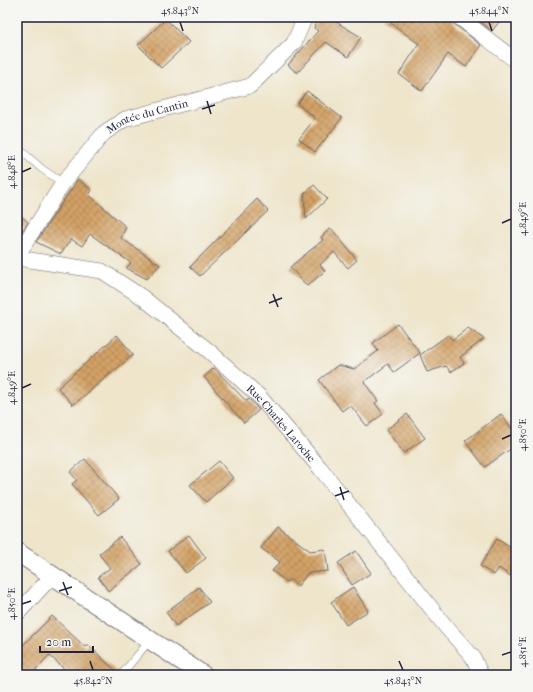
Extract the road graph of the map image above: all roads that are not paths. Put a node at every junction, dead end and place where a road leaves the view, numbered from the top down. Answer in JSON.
{"nodes":[{"id":1,"x":305,"y":17,"type":"edge"},
{"id":2,"x":459,"y":17,"type":"edge"},
{"id":3,"x":516,"y":62,"type":"edge"},
{"id":4,"x":17,"y":147,"type":"edge"},
{"id":5,"x":63,"y":183,"type":"junction"},
{"id":6,"x":17,"y":257,"type":"edge"},
{"id":7,"x":17,"y":552,"type":"edge"},
{"id":8,"x":53,"y":575,"type":"junction"},
{"id":9,"x":17,"y":614,"type":"edge"},
{"id":10,"x":150,"y":640,"type":"junction"},
{"id":11,"x":120,"y":675,"type":"edge"},
{"id":12,"x":203,"y":675,"type":"edge"},
{"id":13,"x":481,"y":675,"type":"edge"}],
"edges":[{"from":1,"to":5,"type":"street","name":"Montée du Cantin"},
{"from":2,"to":3,"type":"street"},
{"from":4,"to":5,"type":"lane"},
{"from":5,"to":6,"type":"street","name":"Montée du Cantin"},
{"from":6,"to":13,"type":"street","name":"Rue Charles Laroche"},
{"from":7,"to":8,"type":"street"},
{"from":8,"to":9,"type":"street"},
{"from":8,"to":10,"type":"street"},
{"from":10,"to":11,"type":"lane"},
{"from":10,"to":12,"type":"street"}]}
